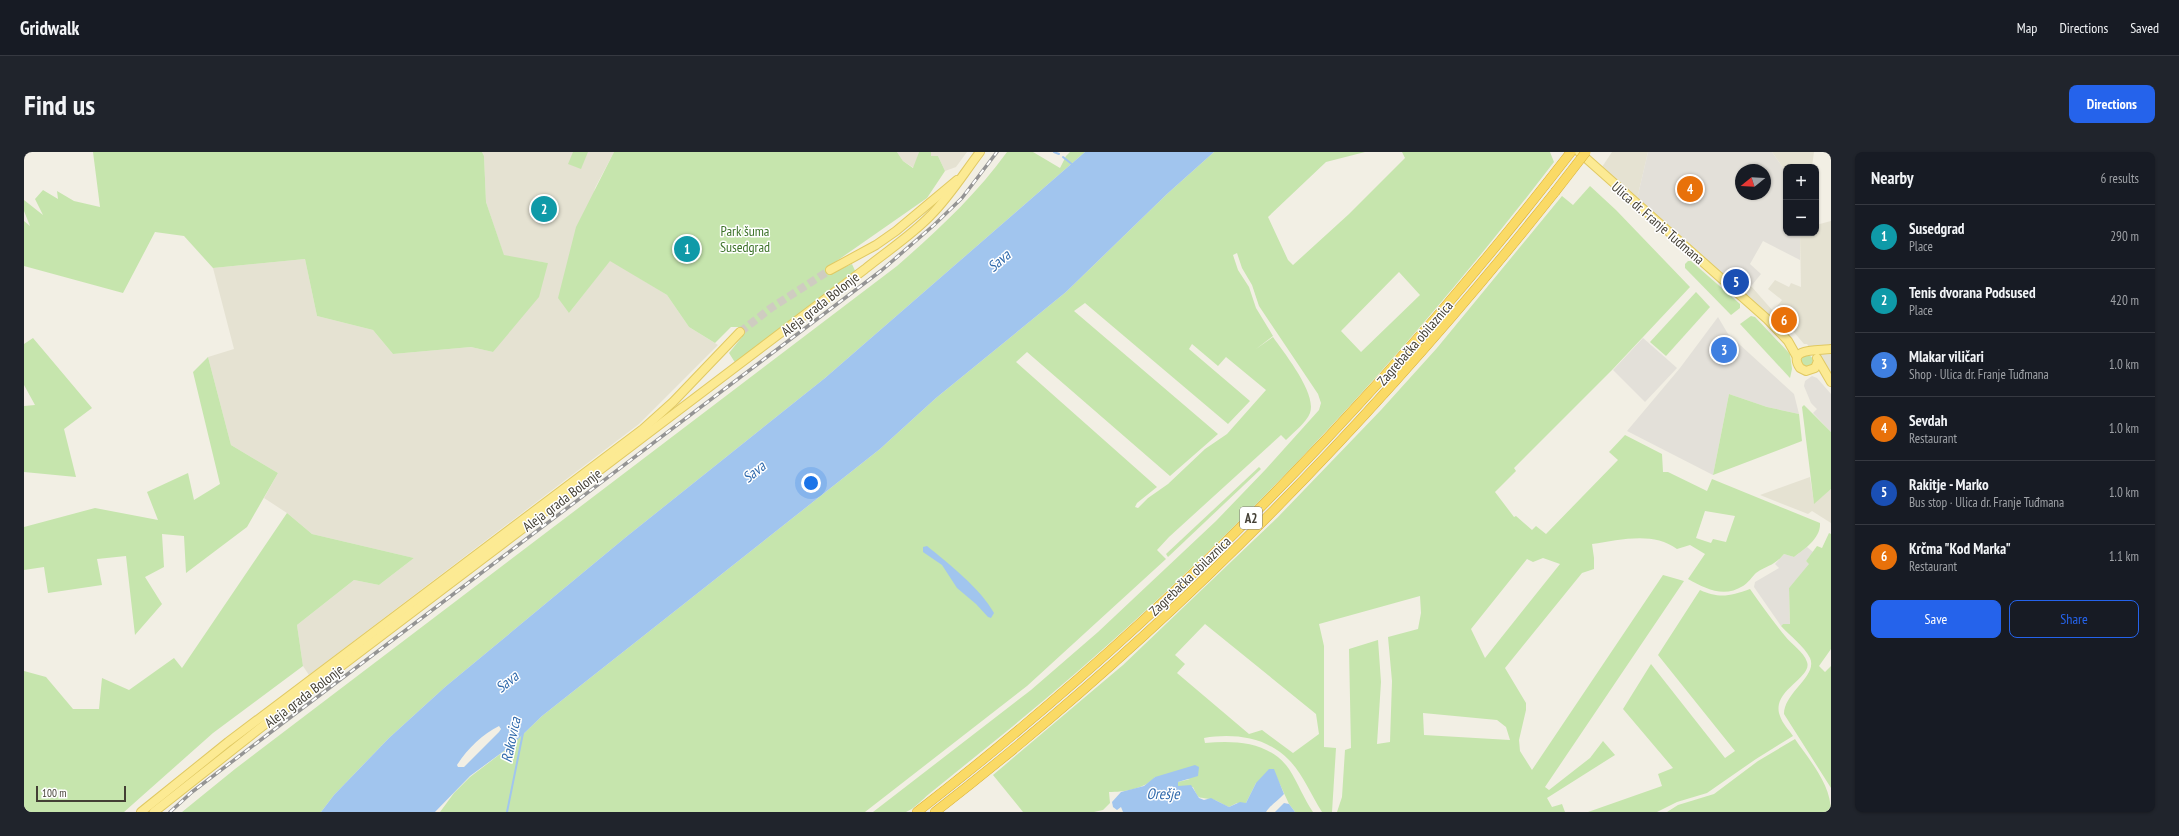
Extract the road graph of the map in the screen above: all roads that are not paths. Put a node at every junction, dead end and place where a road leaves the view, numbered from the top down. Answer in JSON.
{"nodes":[{"id":1,"x":980,"y":152,"type":"edge"},
{"id":2,"x":1571,"y":152,"type":"edge"},
{"id":3,"x":1579,"y":152,"type":"edge"},
{"id":4,"x":1586,"y":152,"type":"edge"},
{"id":5,"x":960,"y":178,"type":"junction"},
{"id":6,"x":830,"y":270,"type":"tunnel mouth"},
{"id":7,"x":740,"y":332,"type":"tunnel mouth"},
{"id":8,"x":1790,"y":344,"type":"junction"},
{"id":9,"x":1808,"y":351,"type":"junction"},
{"id":10,"x":1831,"y":351,"type":"edge"},
{"id":11,"x":1797,"y":357,"type":"junction"},
{"id":12,"x":1818,"y":361,"type":"junction"},
{"id":13,"x":1809,"y":371,"type":"junction"},
{"id":14,"x":1831,"y":383,"type":"edge"},
{"id":15,"x":140,"y":812,"type":"edge"},
{"id":16,"x":154,"y":812,"type":"edge"},
{"id":17,"x":917,"y":812,"type":"edge"},
{"id":18,"x":935,"y":812,"type":"edge"}],
"edges":[{"from":1,"to":5,"type":"main road","name":"Aleja grada Bolonje"},
{"from":2,"to":17,"type":"highway","name":"Zagrebačka obilaznica","number":"A2"},
{"from":3,"to":8,"type":"main road","name":"Ulica dr. Franje Tuđmana"},
{"from":4,"to":18,"type":"highway","name":"Zagrebačka obilaznica","number":"A2","bridge":true},
{"from":5,"to":6,"type":"main road","name":"Aleja grada Bolonje"},
{"from":5,"to":16,"type":"main road","name":"Aleja grada Bolonje"},
{"from":7,"to":15,"type":"main road","name":"Aleja grada Bolonje"},
{"from":8,"to":9,"type":"main road","name":"Ulica dr. Franje Tuđmana"},
{"from":8,"to":11,"type":"main road","name":"Ulica dr. Franje Tuđmana"},
{"from":9,"to":10,"type":"main road"},
{"from":9,"to":11,"type":"main road"},
{"from":9,"to":12,"type":"main road"},
{"from":10,"to":12,"type":"main road"},
{"from":11,"to":13,"type":"main road"},
{"from":12,"to":13,"type":"main road"},
{"from":12,"to":14,"type":"main road"},
{"from":13,"to":14,"type":"main road"}]}
